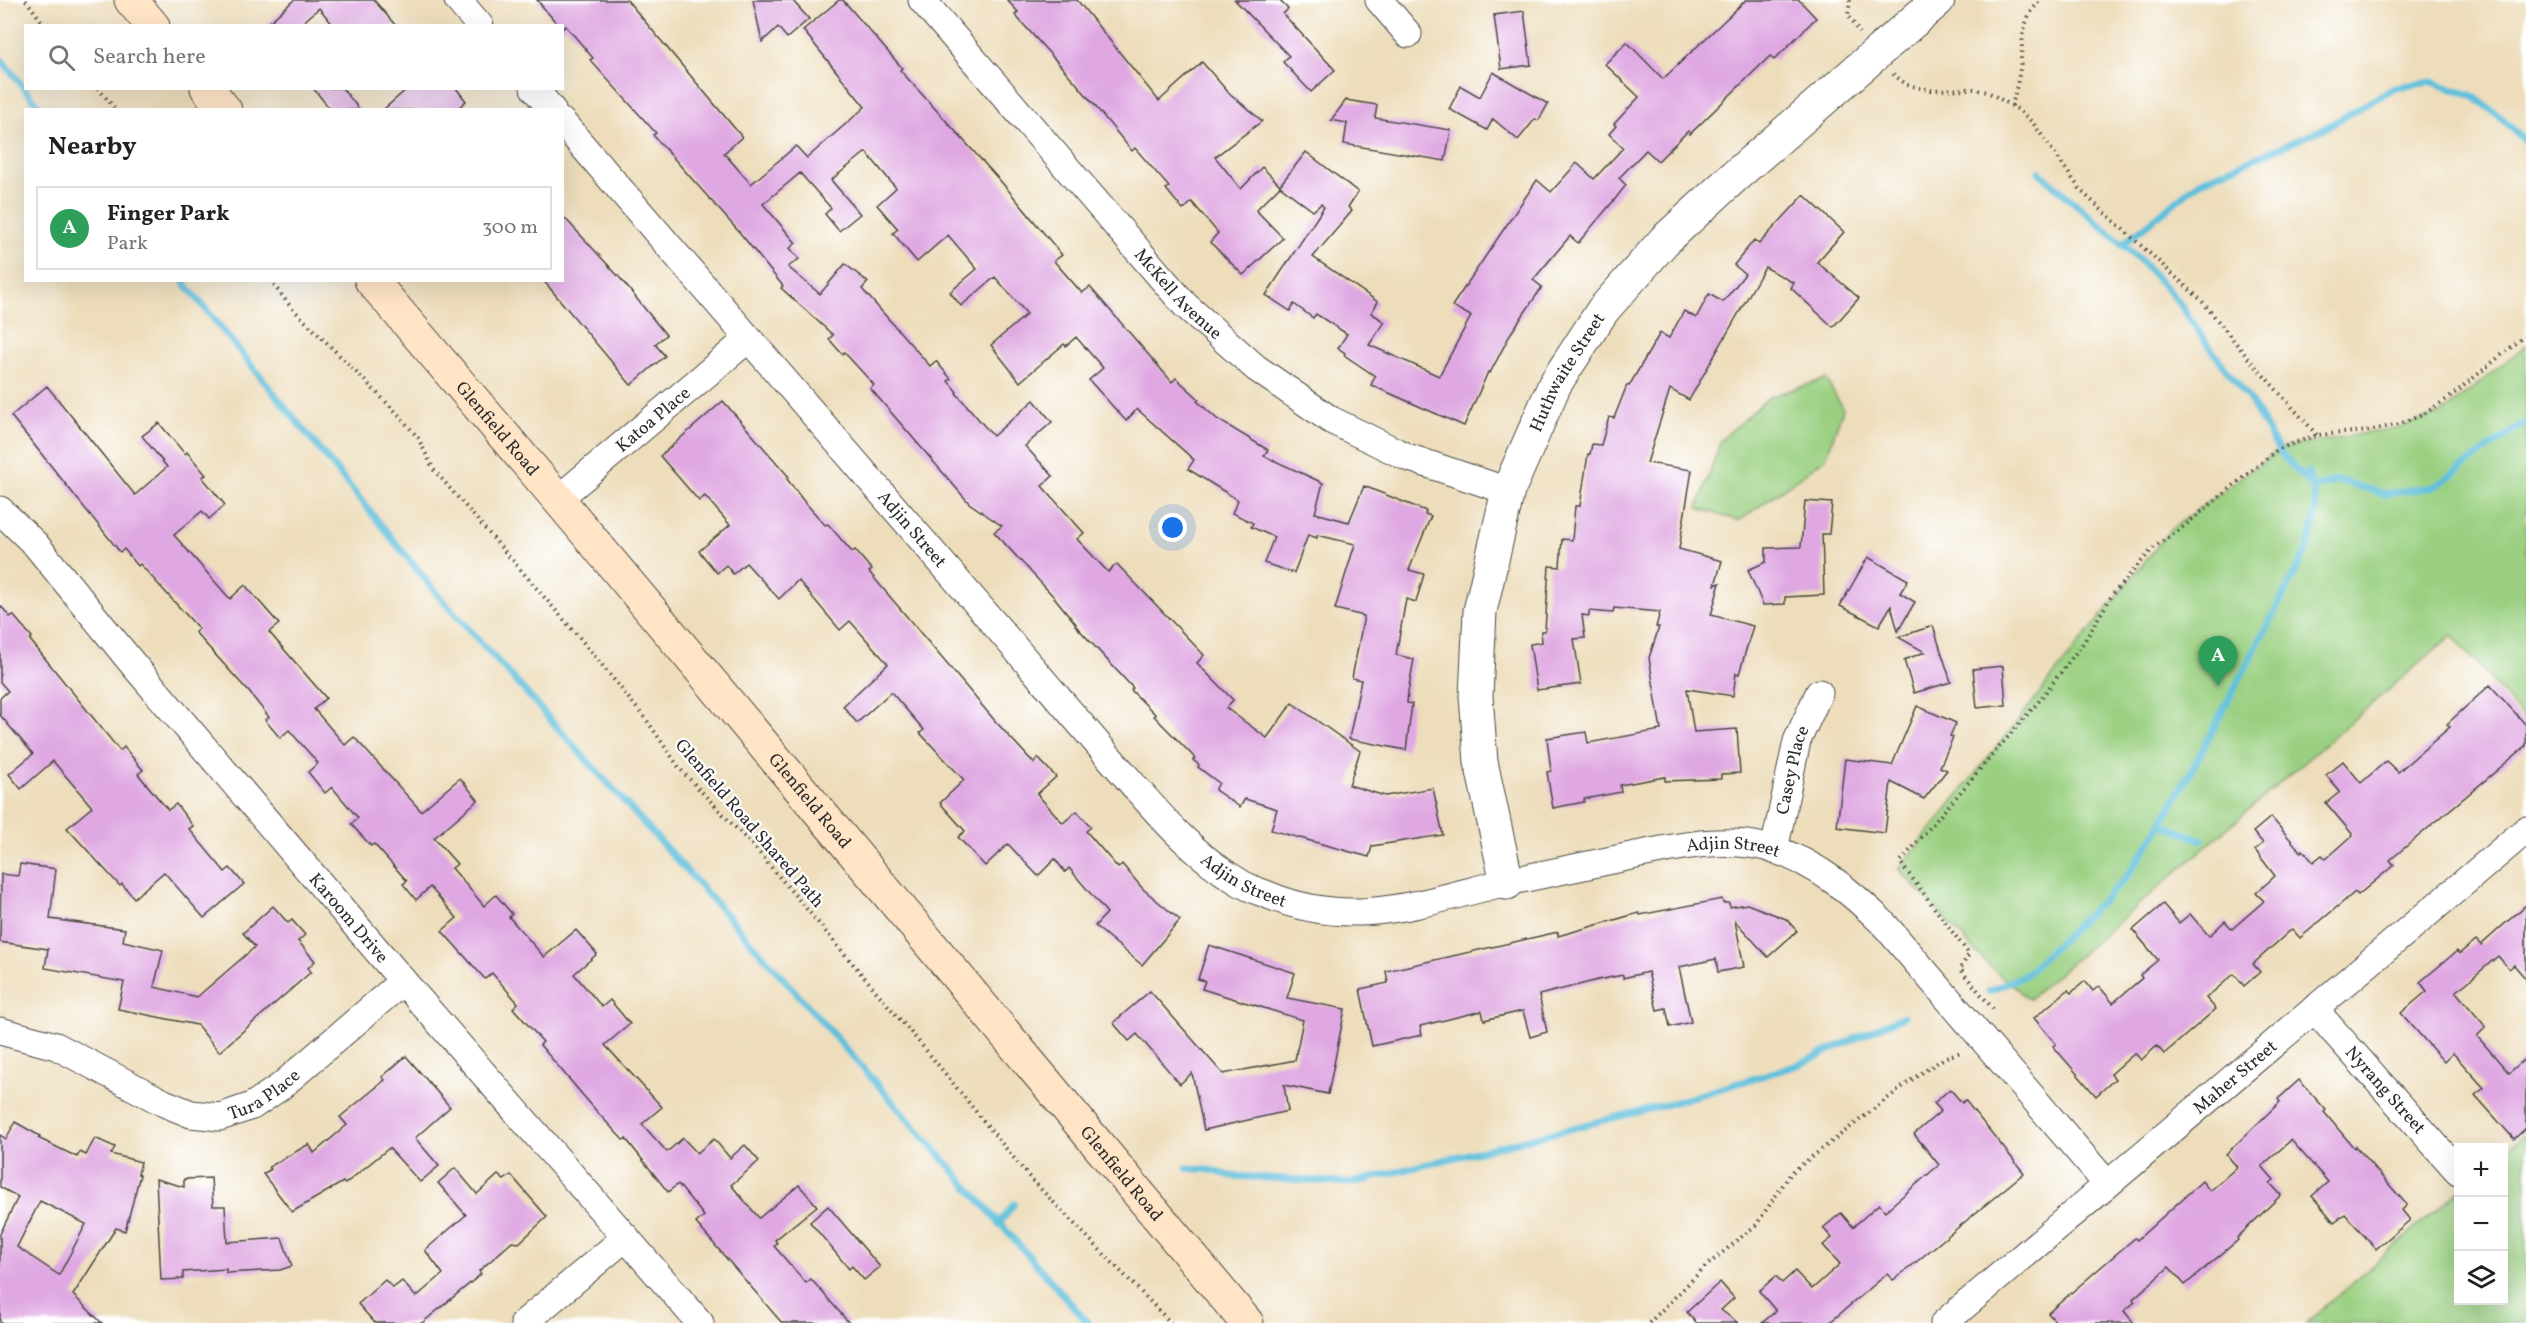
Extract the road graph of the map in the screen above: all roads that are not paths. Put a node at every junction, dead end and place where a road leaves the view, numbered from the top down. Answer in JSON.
{"nodes":[{"id":1,"x":131,"y":0,"type":"edge"},
{"id":2,"x":458,"y":0,"type":"edge"},
{"id":3,"x":922,"y":0,"type":"edge"},
{"id":4,"x":1379,"y":0,"type":"edge"},
{"id":5,"x":1938,"y":0,"type":"edge"},
{"id":6,"x":151,"y":24,"type":"edge"},
{"id":7,"x":478,"y":24,"type":"edge"},
{"id":8,"x":1408,"y":34,"type":"dead end"},
{"id":9,"x":209,"y":90,"type":"edge"},
{"id":10,"x":536,"y":90,"type":"edge"},
{"id":11,"x":223,"y":108,"type":"edge"},
{"id":12,"x":550,"y":108,"type":"edge"},
{"id":13,"x":564,"y":124,"type":"edge"},
{"id":14,"x":373,"y":282,"type":"edge"},
{"id":15,"x":748,"y":339,"type":"junction"},
{"id":16,"x":1508,"y":491,"type":"junction"},
{"id":17,"x":558,"y":499,"type":"junction"},
{"id":18,"x":0,"y":510,"type":"edge"},
{"id":19,"x":1819,"y":693,"type":"dead end"},
{"id":20,"x":2526,"y":830,"type":"edge"},
{"id":21,"x":1774,"y":850,"type":"junction"},
{"id":22,"x":1507,"y":883,"type":"junction"},
{"id":23,"x":403,"y":981,"type":"junction"},
{"id":24,"x":2314,"y":1009,"type":"junction"},
{"id":25,"x":0,"y":1031,"type":"edge"},
{"id":26,"x":2454,"y":1166,"type":"edge"},
{"id":27,"x":2108,"y":1184,"type":"junction"},
{"id":28,"x":626,"y":1237,"type":"junction"},
{"id":29,"x":524,"y":1323,"type":"edge"},
{"id":30,"x":700,"y":1323,"type":"edge"},
{"id":31,"x":1247,"y":1323,"type":"edge"},
{"id":32,"x":1944,"y":1323,"type":"edge"}],
"edges":[{"from":1,"to":6,"type":"main road"},
{"from":2,"to":7,"type":"street"},
{"from":3,"to":16,"type":"street","name":"McKell Avenue"},
{"from":4,"to":8,"type":"street"},
{"from":5,"to":16,"type":"street","name":"Huthwaite Street"},
{"from":9,"to":11,"type":"main road"},
{"from":10,"to":12,"type":"street"},
{"from":13,"to":15,"type":"street","name":"Adjin Street"},
{"from":14,"to":17,"type":"main road","name":"Glenfield Road"},
{"from":15,"to":17,"type":"street","name":"Katoa Place"},
{"from":15,"to":22,"type":"street","name":"Adjin Street"},
{"from":16,"to":22,"type":"street","name":"Huthwaite Street"},
{"from":17,"to":31,"type":"main road","name":"Glenfield Road"},
{"from":18,"to":23,"type":"street","name":"Karoom Drive"},
{"from":19,"to":21,"type":"street","name":"Casey Place"},
{"from":20,"to":24,"type":"street","name":"Maher Street"},
{"from":21,"to":22,"type":"street","name":"Adjin Street"},
{"from":21,"to":27,"type":"street","name":"Adjin Street"},
{"from":23,"to":25,"type":"street","name":"Tura Place"},
{"from":23,"to":28,"type":"street","name":"Karoom Drive"},
{"from":24,"to":26,"type":"street","name":"Nyrang Street"},
{"from":24,"to":27,"type":"street","name":"Maher Street"},
{"from":27,"to":32,"type":"street","name":"Maher Street"},
{"from":28,"to":29,"type":"street"},
{"from":28,"to":30,"type":"street","name":"Karoom Drive"}]}
